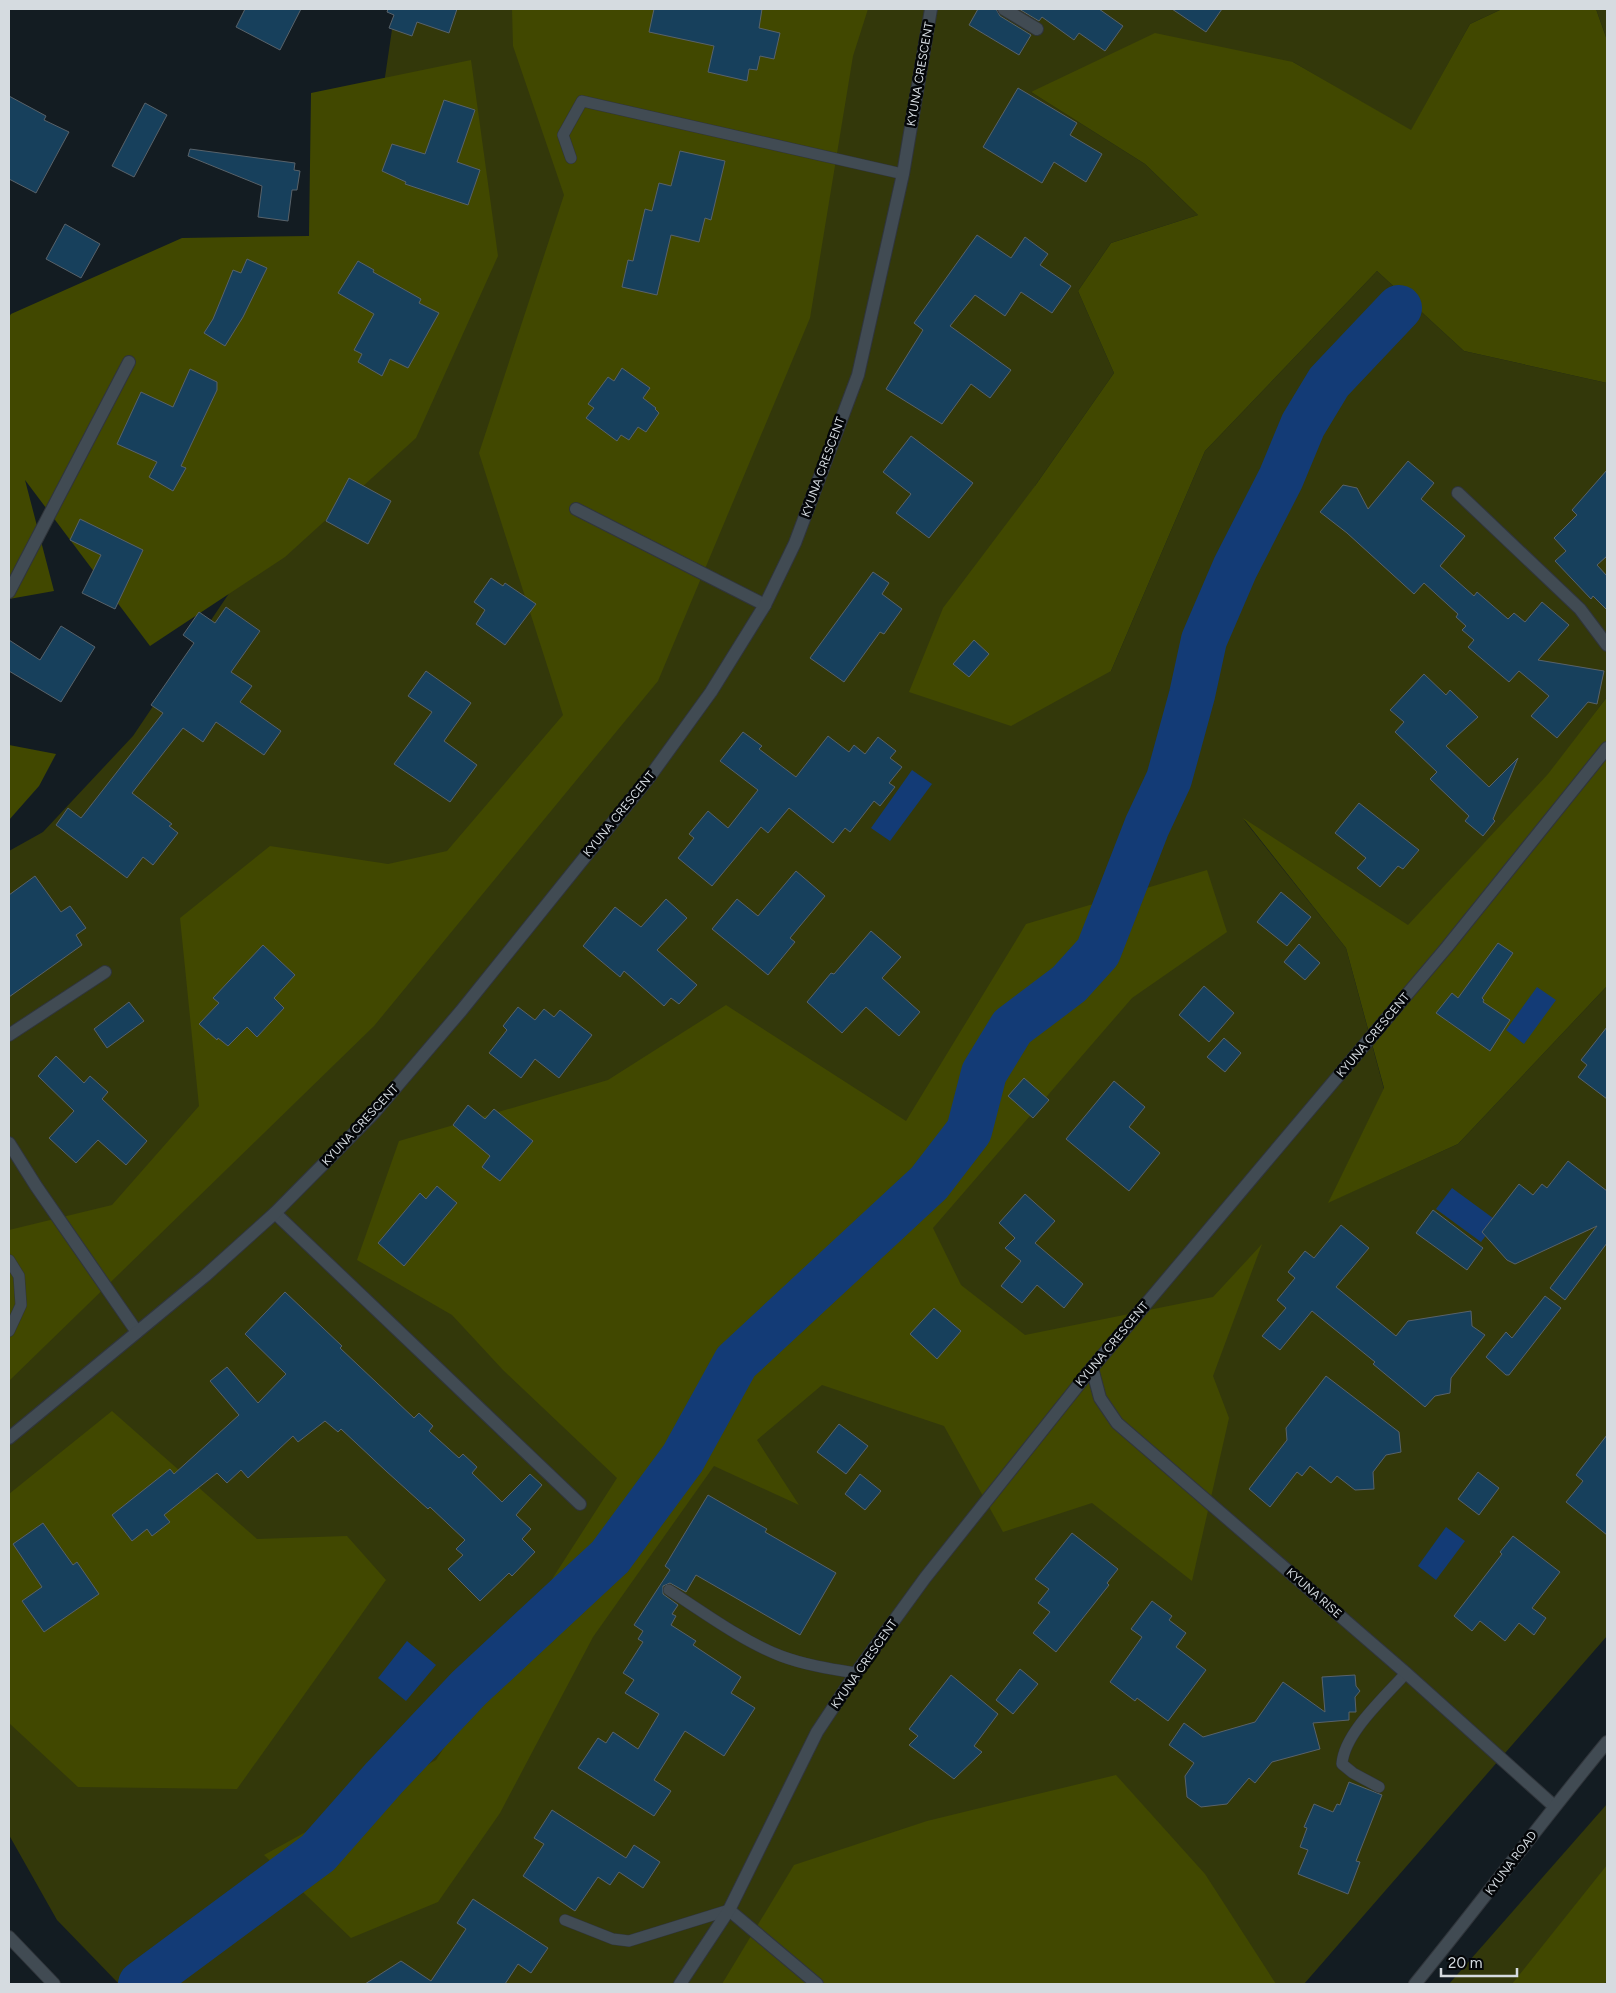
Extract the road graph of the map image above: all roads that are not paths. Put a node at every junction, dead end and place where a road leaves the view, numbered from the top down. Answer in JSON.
{"nodes":[{"id":1,"x":931,"y":9,"type":"edge"},
{"id":2,"x":1004,"y":9,"type":"edge"},
{"id":3,"x":1036,"y":29,"type":"dead end"},
{"id":4,"x":571,"y":158,"type":"dead end"},
{"id":5,"x":903,"y":174,"type":"junction"},
{"id":6,"x":129,"y":362,"type":"dead end"},
{"id":7,"x":1458,"y":493,"type":"dead end"},
{"id":8,"x":576,"y":509,"type":"dead end"},
{"id":9,"x":9,"y":592,"type":"edge"},
{"id":10,"x":765,"y":605,"type":"junction"},
{"id":11,"x":1607,"y":645,"type":"edge"},
{"id":12,"x":1607,"y":748,"type":"edge"},
{"id":13,"x":105,"y":972,"type":"dead end"},
{"id":14,"x":9,"y":1035,"type":"edge"},
{"id":15,"x":9,"y":1143,"type":"edge"},
{"id":16,"x":275,"y":1213,"type":"junction"},
{"id":17,"x":9,"y":1260,"type":"edge"},
{"id":18,"x":9,"y":1331,"type":"edge"},
{"id":19,"x":137,"y":1332,"type":"junction"},
{"id":20,"x":1092,"y":1368,"type":"junction"},
{"id":21,"x":9,"y":1438,"type":"edge"},
{"id":22,"x":580,"y":1504,"type":"dead end"},
{"id":23,"x":669,"y":1590,"type":"dead end"},
{"id":24,"x":856,"y":1673,"type":"junction"},
{"id":25,"x":1406,"y":1673,"type":"junction"},
{"id":26,"x":1607,"y":1742,"type":"edge"},
{"id":27,"x":1379,"y":1788,"type":"dead end"},
{"id":28,"x":1554,"y":1806,"type":"junction"},
{"id":29,"x":729,"y":1910,"type":"junction"},
{"id":30,"x":565,"y":1920,"type":"dead end"},
{"id":31,"x":9,"y":1937,"type":"edge"},
{"id":32,"x":54,"y":1984,"type":"edge"},
{"id":33,"x":680,"y":1984,"type":"edge"},
{"id":34,"x":817,"y":1984,"type":"edge"},
{"id":35,"x":1415,"y":1984,"type":"edge"}],
"edges":[{"from":1,"to":5,"type":"street","name":"KYUNA CRESCENT"},
{"from":2,"to":3,"type":"street"},
{"from":4,"to":5,"type":"lane"},
{"from":5,"to":10,"type":"street","name":"KYUNA CRESCENT"},
{"from":6,"to":9,"type":"street"},
{"from":7,"to":11,"type":"street"},
{"from":8,"to":10,"type":"street"},
{"from":10,"to":16,"type":"street","name":"KYUNA CRESCENT"},
{"from":12,"to":20,"type":"street","name":"KYUNA CRESCENT"},
{"from":13,"to":14,"type":"street"},
{"from":15,"to":19,"type":"street"},
{"from":16,"to":19,"type":"street","name":"KYUNA CRESCENT"},
{"from":16,"to":22,"type":"street"},
{"from":17,"to":18,"type":"lane"},
{"from":19,"to":21,"type":"street","name":"KYUNA CRESCENT"},
{"from":20,"to":24,"type":"street","name":"KYUNA CRESCENT"},
{"from":20,"to":25,"type":"street","name":"KYUNA RISE"},
{"from":23,"to":24,"type":"lane"},
{"from":24,"to":29,"type":"street","name":"KYUNA CRESCENT"},
{"from":25,"to":27,"type":"lane"},
{"from":25,"to":28,"type":"street","name":"KYUNA RISE"},
{"from":26,"to":28,"type":"street","name":"KYUNA ROAD"},
{"from":28,"to":35,"type":"street","name":"KYUNA ROAD"},
{"from":29,"to":30,"type":"lane"},
{"from":29,"to":33,"type":"street","name":"KYUNA CRESCENT"},
{"from":29,"to":34,"type":"street"},
{"from":31,"to":32,"type":"street"}]}
